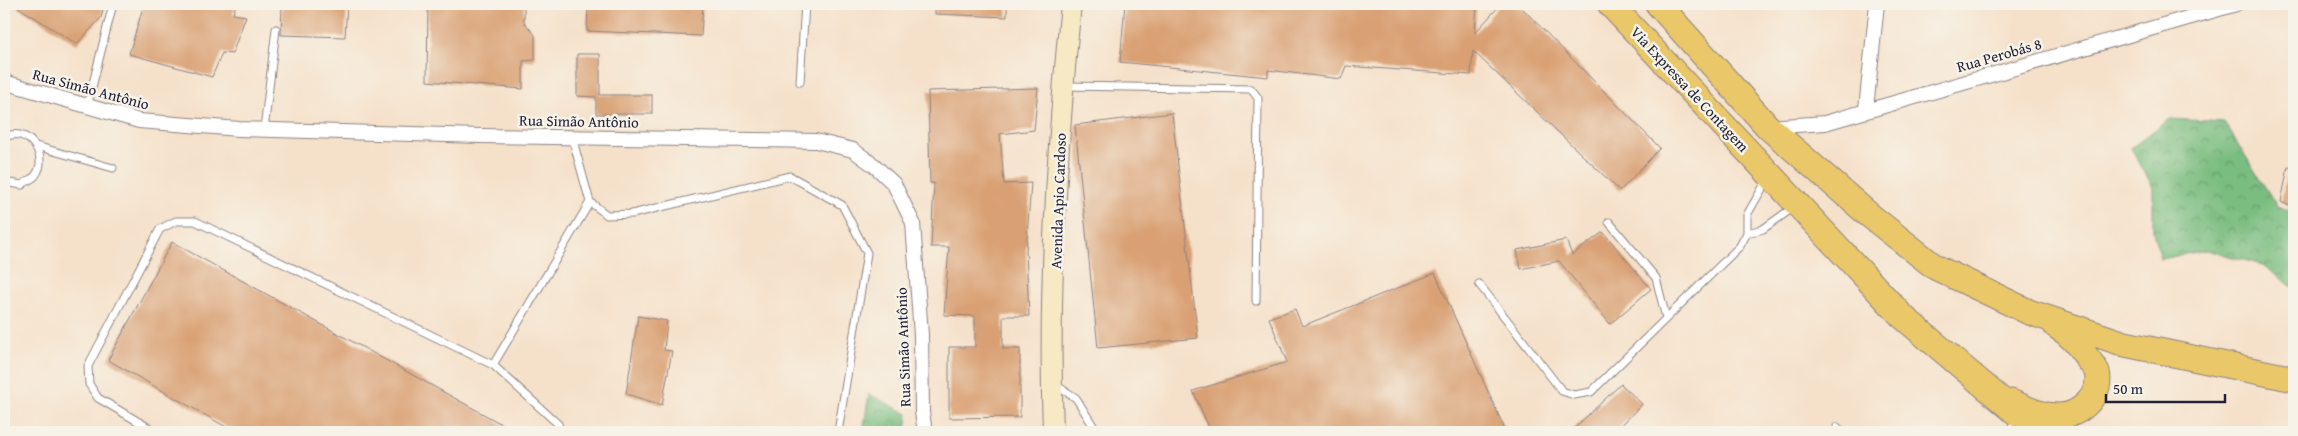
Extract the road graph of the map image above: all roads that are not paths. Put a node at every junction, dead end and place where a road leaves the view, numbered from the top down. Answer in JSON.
{"nodes":[{"id":1,"x":113,"y":4,"type":"edge"},
{"id":2,"x":805,"y":4,"type":"edge"},
{"id":3,"x":1071,"y":4,"type":"edge"},
{"id":4,"x":1610,"y":4,"type":"edge"},
{"id":5,"x":1871,"y":4,"type":"edge"},
{"id":6,"x":1877,"y":4,"type":"edge"},
{"id":7,"x":2236,"y":4,"type":"edge"},
{"id":8,"x":1662,"y":8,"type":"edge"},
{"id":9,"x":276,"y":29,"type":"dead end"},
{"id":10,"x":4,"y":82,"type":"edge"},
{"id":11,"x":800,"y":82,"type":"dead end"},
{"id":12,"x":1063,"y":86,"type":"junction"},
{"id":13,"x":87,"y":106,"type":"junction"},
{"id":14,"x":1866,"y":109,"type":"junction"},
{"id":15,"x":1768,"y":127,"type":"junction"},
{"id":16,"x":264,"y":130,"type":"junction"},
{"id":17,"x":572,"y":137,"type":"junction"},
{"id":18,"x":4,"y":138,"type":"edge"},
{"id":19,"x":36,"y":146,"type":"junction"},
{"id":20,"x":113,"y":168,"type":"dead end"},
{"id":21,"x":1770,"y":175,"type":"junction"},
{"id":22,"x":4,"y":182,"type":"edge"},
{"id":23,"x":590,"y":202,"type":"junction"},
{"id":24,"x":1796,"y":205,"type":"junction"},
{"id":25,"x":1609,"y":222,"type":"dead end"},
{"id":26,"x":1747,"y":233,"type":"junction"},
{"id":27,"x":1479,"y":284,"type":"dead end"},
{"id":28,"x":1256,"y":301,"type":"dead end"},
{"id":29,"x":2029,"y":312,"type":"junction"},
{"id":30,"x":1666,"y":318,"type":"junction"},
{"id":31,"x":493,"y":365,"type":"junction"},
{"id":32,"x":2294,"y":379,"type":"edge"},
{"id":33,"x":1052,"y":390,"type":"junction"},
{"id":34,"x":1991,"y":392,"type":"junction"},
{"id":35,"x":2014,"y":424,"type":"edge"},
{"id":36,"x":156,"y":432,"type":"edge"},
{"id":37,"x":560,"y":432,"type":"edge"},
{"id":38,"x":838,"y":432,"type":"edge"},
{"id":39,"x":924,"y":432,"type":"edge"},
{"id":40,"x":1039,"y":432,"type":"edge"},
{"id":41,"x":1053,"y":432,"type":"edge"},
{"id":42,"x":1097,"y":432,"type":"edge"},
{"id":43,"x":2039,"y":432,"type":"edge"}],
"edges":[{"from":1,"to":13,"type":"lane"},
{"from":2,"to":11,"type":"lane"},
{"from":3,"to":12,"type":"street","name":"Avenida Apio Cardoso"},
{"from":4,"to":21,"type":"highway","name":"Via Expressa de Contagem"},
{"from":5,"to":6,"type":"lane"},
{"from":6,"to":14,"type":"street"},
{"from":7,"to":14,"type":"street","name":"Rua Perobás 8"},
{"from":8,"to":15,"type":"highway"},
{"from":9,"to":16,"type":"lane"},
{"from":10,"to":13,"type":"street","name":"Rua Simão Antônio"},
{"from":12,"to":28,"type":"lane"},
{"from":12,"to":33,"type":"street","name":"Avenida Apio Cardoso"},
{"from":13,"to":16,"type":"street","name":"Rua Simão Antônio"},
{"from":14,"to":15,"type":"street","name":"Rua Perobás 8"},
{"from":15,"to":29,"type":"highway"},
{"from":16,"to":17,"type":"street","name":"Rua Simão Antônio"},
{"from":17,"to":23,"type":"lane"},
{"from":17,"to":39,"type":"street","name":"Rua Simão Antônio"},
{"from":18,"to":19,"type":"lane"},
{"from":19,"to":20,"type":"lane"},
{"from":19,"to":22,"type":"lane"},
{"from":21,"to":24,"type":"highway","name":"Via Expressa de Contagem"},
{"from":21,"to":26,"type":"lane"},
{"from":23,"to":31,"type":"lane"},
{"from":23,"to":38,"type":"lane"},
{"from":24,"to":26,"type":"lane"},
{"from":24,"to":34,"type":"highway","name":"Via Expressa de Contagem"},
{"from":25,"to":30,"type":"lane"},
{"from":26,"to":30,"type":"lane"},
{"from":27,"to":30,"type":"lane"},
{"from":29,"to":32,"type":"highway"},
{"from":29,"to":34,"type":"highway"},
{"from":31,"to":36,"type":"lane"},
{"from":31,"to":37,"type":"lane"},
{"from":33,"to":40,"type":"street","name":"Avenida Apio Cardoso"},
{"from":33,"to":41,"type":"street","name":"Avenida Apio Cardoso"},
{"from":33,"to":42,"type":"lane"},
{"from":34,"to":35,"type":"highway"},
{"from":35,"to":43,"type":"highway"}]}
